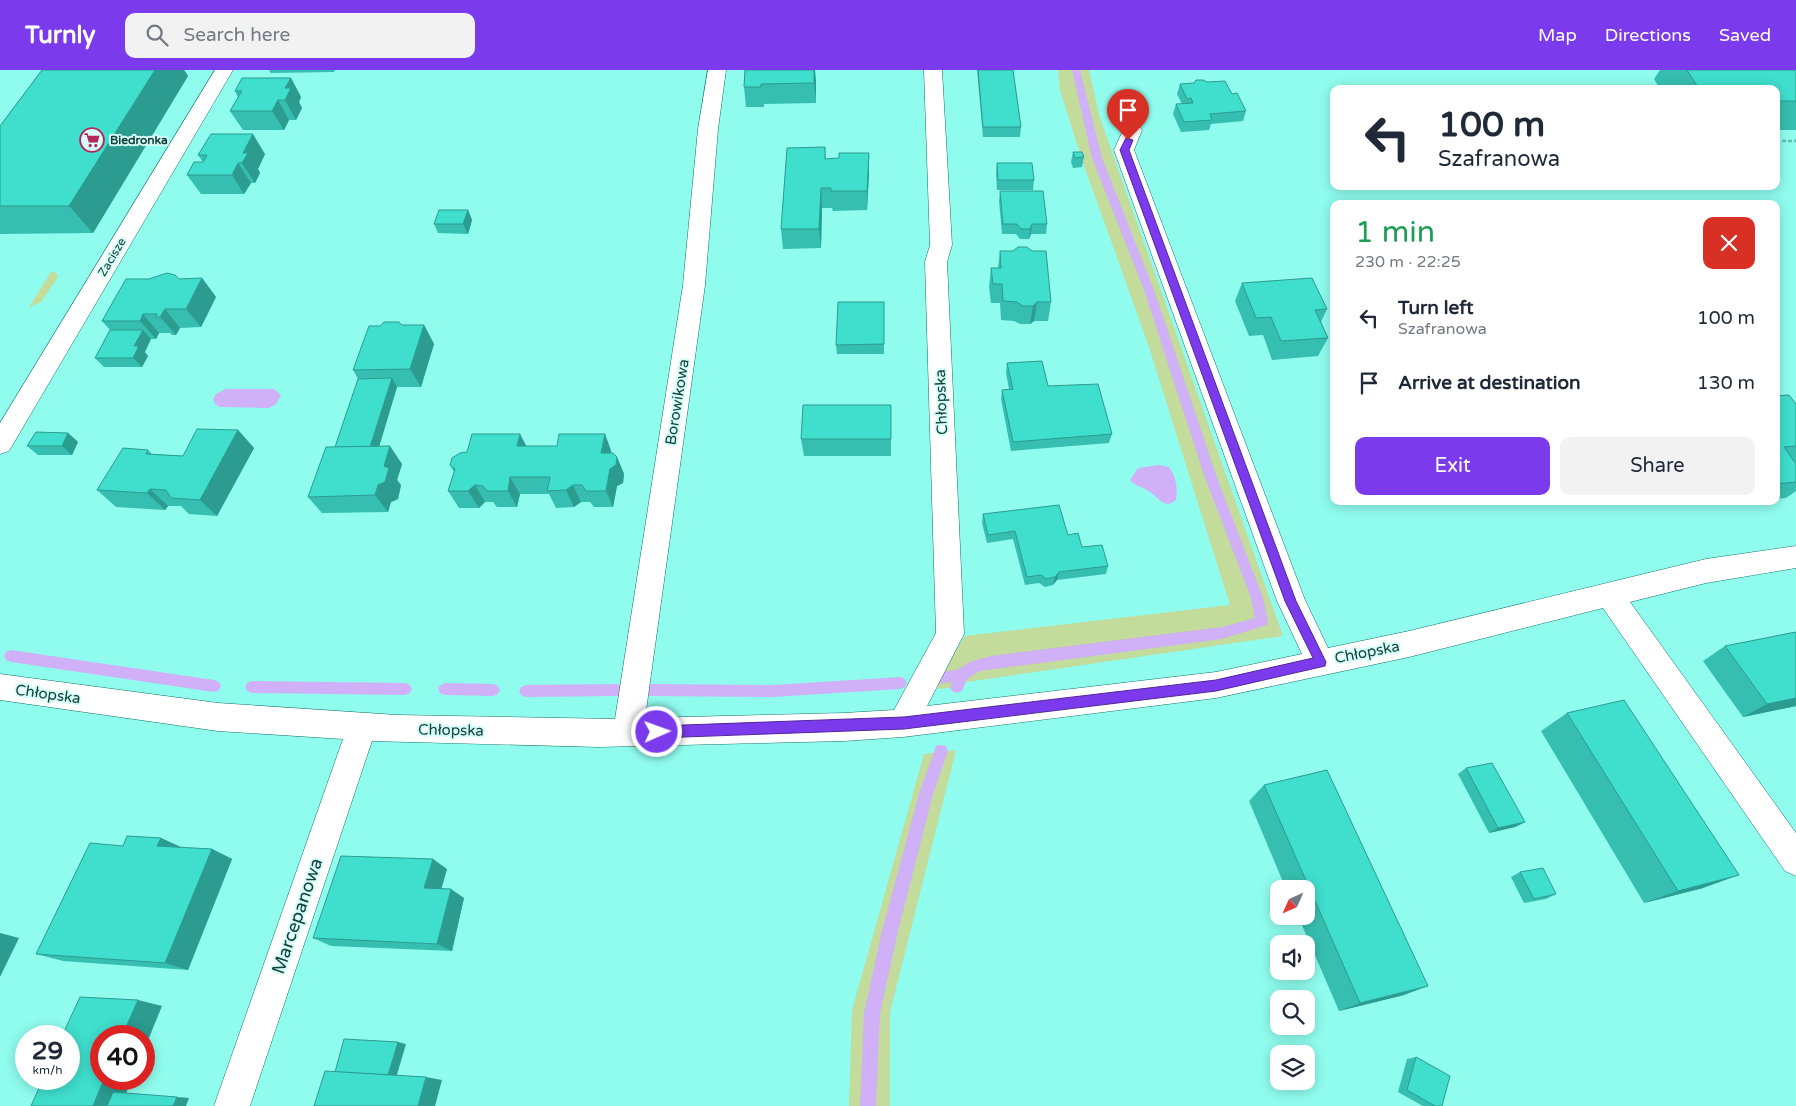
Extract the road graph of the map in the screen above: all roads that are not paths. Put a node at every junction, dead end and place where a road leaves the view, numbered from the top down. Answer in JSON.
{"nodes":[{"id":1,"x":224,"y":70,"type":"edge"},
{"id":2,"x":717,"y":70,"type":"edge"},
{"id":3,"x":932,"y":70,"type":"edge"},
{"id":4,"x":1132,"y":130,"type":"dead end"},
{"id":5,"x":0,"y":444,"type":"edge"},
{"id":6,"x":1796,"y":557,"type":"edge"},
{"id":7,"x":1609,"y":595,"type":"junction"},
{"id":8,"x":1320,"y":662,"type":"junction"},
{"id":9,"x":0,"y":687,"type":"edge"},
{"id":10,"x":904,"y":723,"type":"junction"},
{"id":11,"x":362,"y":727,"type":"junction"},
{"id":12,"x":628,"y":732,"type":"junction"},
{"id":13,"x":1796,"y":860,"type":"edge"},
{"id":14,"x":232,"y":1106,"type":"edge"}],
"edges":[{"from":1,"to":5,"type":"street","name":"Zacisze"},
{"from":2,"to":12,"type":"street","name":"Borowikowa"},
{"from":3,"to":10,"type":"street","name":"Chłopska"},
{"from":4,"to":8,"type":"street"},
{"from":6,"to":7,"type":"street","name":"Chłopska"},
{"from":7,"to":8,"type":"street","name":"Chłopska"},
{"from":7,"to":13,"type":"street"},
{"from":8,"to":10,"type":"street","name":"Chłopska"},
{"from":9,"to":11,"type":"street","name":"Chłopska"},
{"from":10,"to":12,"type":"street","name":"Chłopska"},
{"from":11,"to":12,"type":"street","name":"Chłopska"},
{"from":11,"to":14,"type":"street","name":"Marcepanowa"}]}
